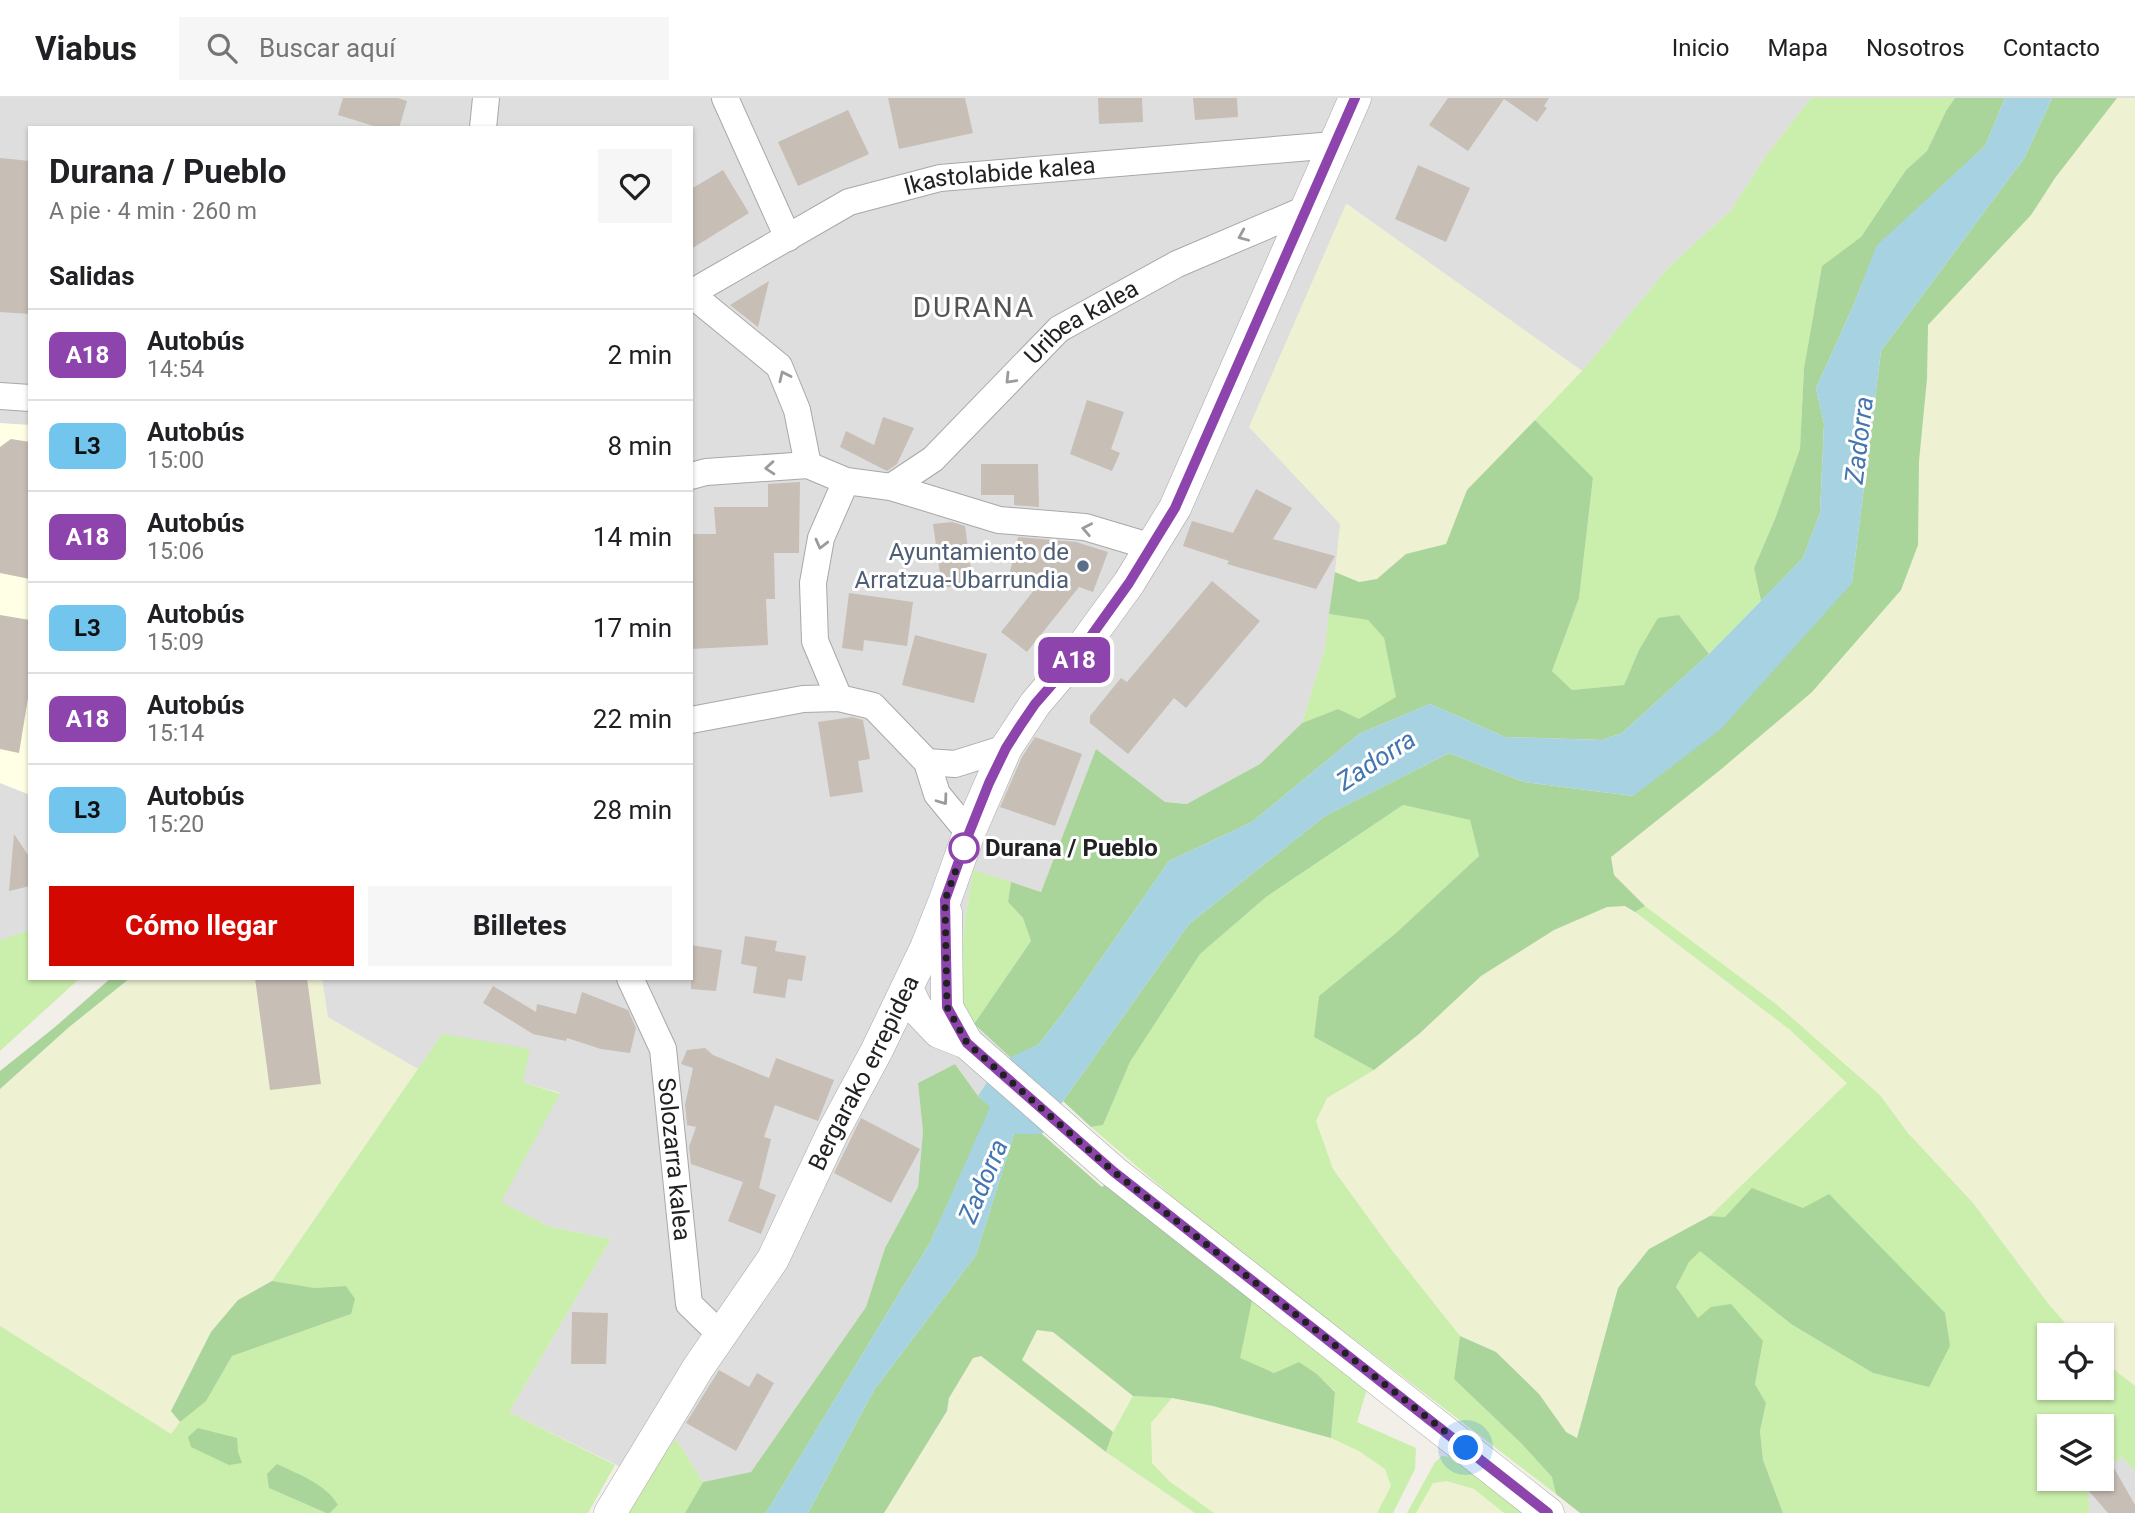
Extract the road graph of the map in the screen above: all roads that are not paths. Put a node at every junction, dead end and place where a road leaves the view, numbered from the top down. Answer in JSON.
{"nodes":[{"id":1,"x":486,"y":98,"type":"edge"},
{"id":2,"x":725,"y":98,"type":"edge"},
{"id":3,"x":1355,"y":98,"type":"edge"},
{"id":4,"x":483,"y":126,"type":"edge"},
{"id":5,"x":1334,"y":145,"type":"junction"},
{"id":6,"x":1306,"y":209,"type":"junction"},
{"id":7,"x":788,"y":238,"type":"junction"},
{"id":8,"x":693,"y":293,"type":"edge"},
{"id":9,"x":693,"y":296,"type":"edge"},
{"id":10,"x":0,"y":396,"type":"edge"},
{"id":11,"x":28,"y":398,"type":"edge"},
{"id":12,"x":808,"y":465,"type":"junction"},
{"id":13,"x":693,"y":475,"type":"edge"},
{"id":14,"x":846,"y":481,"type":"junction"},
{"id":15,"x":891,"y":487,"type":"junction"},
{"id":16,"x":1152,"y":547,"type":"junction"},
{"id":17,"x":839,"y":698,"type":"junction"},
{"id":18,"x":693,"y":720,"type":"edge"},
{"id":19,"x":1006,"y":748,"type":"junction"},
{"id":20,"x":927,"y":762,"type":"junction"},
{"id":21,"x":969,"y":833,"type":"junction"},
{"id":22,"x":945,"y":900,"type":"junction"},
{"id":23,"x":631,"y":980,"type":"edge"},
{"id":24,"x":906,"y":989,"type":"junction"},
{"id":25,"x":939,"y":1015,"type":"junction"},
{"id":26,"x":877,"y":1049,"type":"junction"},
{"id":27,"x":721,"y":1335,"type":"junction"},
{"id":28,"x":610,"y":1513,"type":"edge"},
{"id":29,"x":1548,"y":1513,"type":"edge"}],
"edges":[{"from":1,"to":4,"type":"street"},
{"from":2,"to":7,"type":"street"},
{"from":3,"to":5,"type":"street","name":"Bergarako errepidea"},
{"from":5,"to":6,"type":"street","name":"Bergarako errepidea"},
{"from":5,"to":7,"type":"street","name":"Ikastolabide kalea"},
{"from":6,"to":15,"type":"street","name":"Uribea kalea","one_way":true},
{"from":6,"to":16,"type":"street","name":"Bergarako errepidea"},
{"from":7,"to":8,"type":"street","name":"Ikastolabide kalea"},
{"from":12,"to":9,"type":"street","name":"Ikastolabide kalea","one_way":true},
{"from":10,"to":11,"type":"street"},
{"from":12,"to":13,"type":"street","one_way":true},
{"from":12,"to":14,"type":"street"},
{"from":14,"to":15,"type":"street"},
{"from":14,"to":17,"type":"street","one_way":true},
{"from":16,"to":15,"type":"street","one_way":true},
{"from":16,"to":19,"type":"street","name":"Bergarako errepidea"},
{"from":17,"to":18,"type":"street"},
{"from":17,"to":20,"type":"street"},
{"from":19,"to":20,"type":"street"},
{"from":19,"to":21,"type":"street","name":"Bergarako errepidea"},
{"from":20,"to":21,"type":"street","one_way":true},
{"from":21,"to":22,"type":"street","name":"Bergarako errepidea"},
{"from":22,"to":24,"type":"street","name":"Bergarako errepidea"},
{"from":22,"to":25,"type":"street"},
{"from":23,"to":27,"type":"street","name":"Solozarra kalea"},
{"from":24,"to":25,"type":"street"},
{"from":24,"to":26,"type":"street","name":"Bergarako errepidea"},
{"from":25,"to":26,"type":"street"},
{"from":25,"to":29,"type":"street"},
{"from":26,"to":27,"type":"street","name":"Bergarako errepidea"},
{"from":27,"to":28,"type":"street","name":"Bergarako errepidea"}]}
